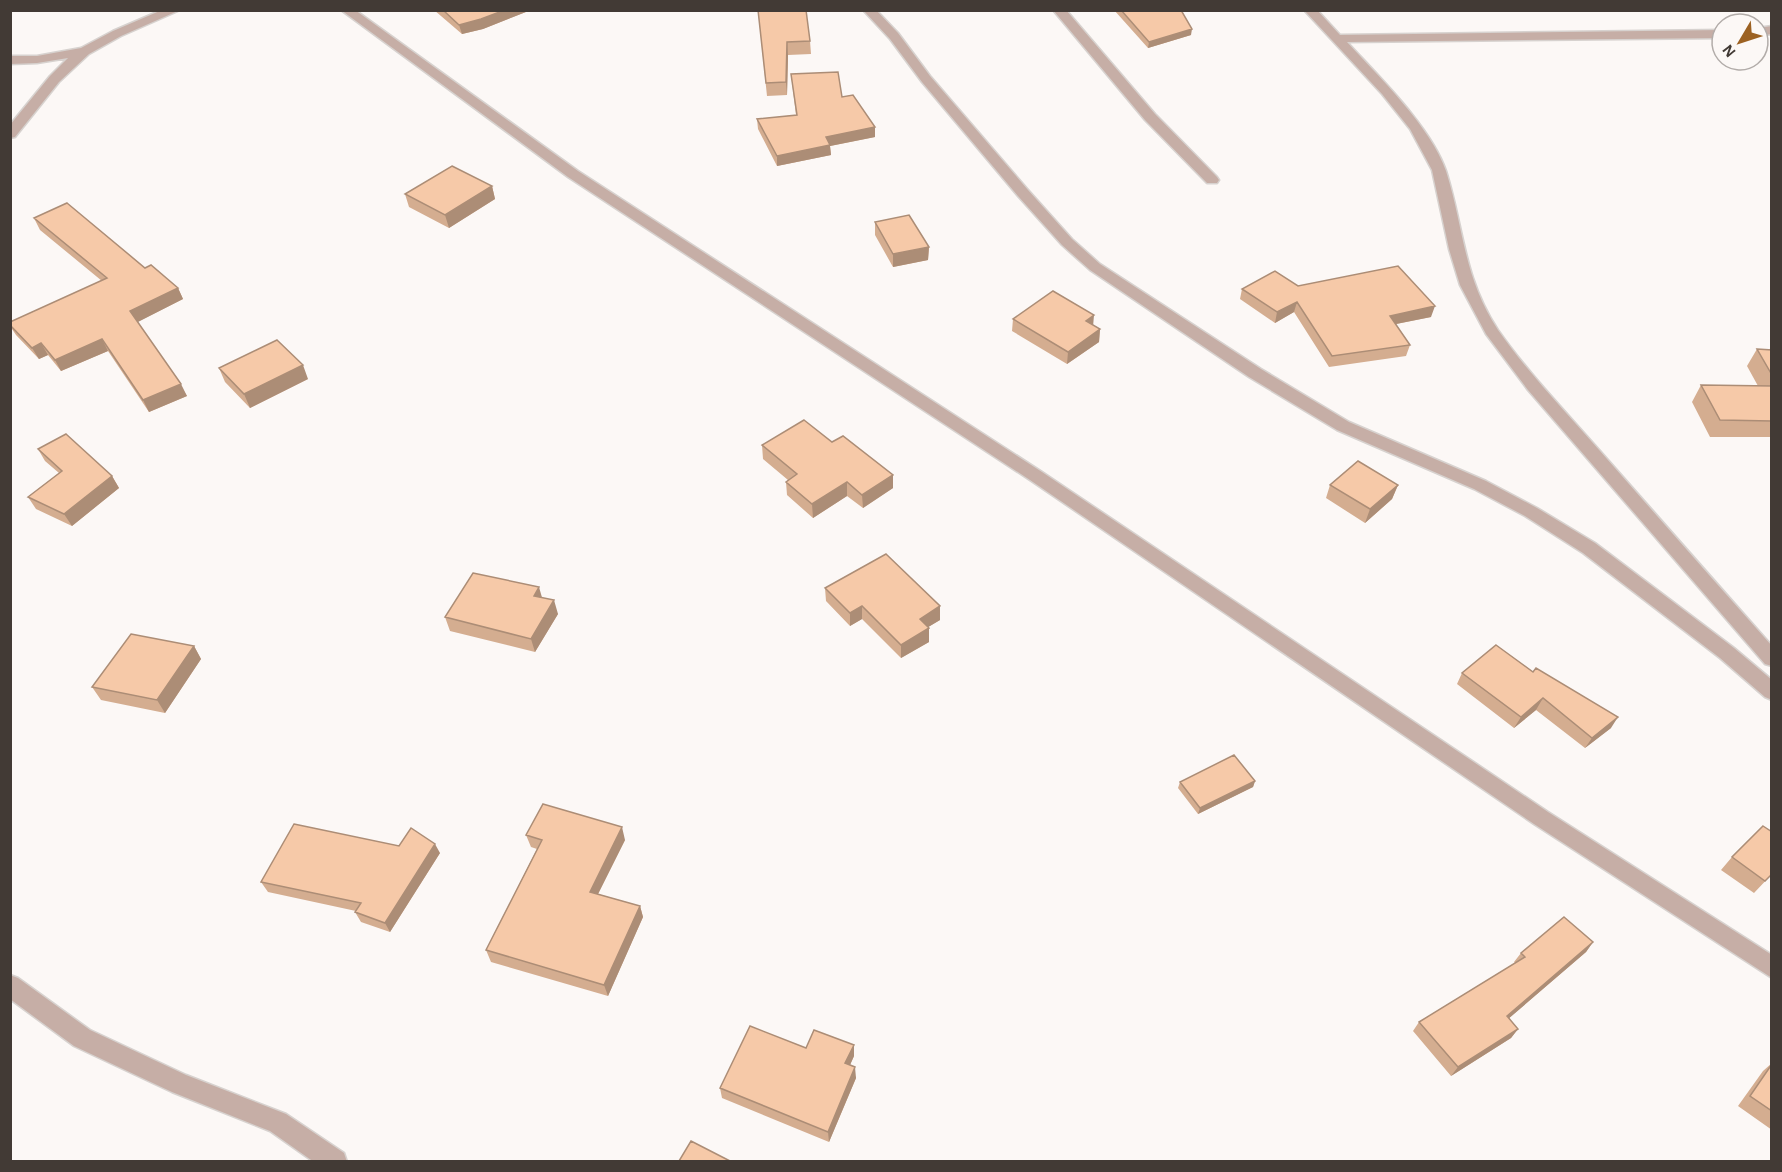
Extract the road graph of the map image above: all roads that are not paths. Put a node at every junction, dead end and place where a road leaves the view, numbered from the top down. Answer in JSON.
{"nodes":[{"id":1,"x":174,"y":10,"type":"edge"},
{"id":2,"x":347,"y":10,"type":"edge"},
{"id":3,"x":869,"y":10,"type":"edge"},
{"id":4,"x":1059,"y":10,"type":"edge"},
{"id":5,"x":1310,"y":10,"type":"edge"},
{"id":6,"x":1710,"y":34,"type":"edge"},
{"id":7,"x":1337,"y":39,"type":"junction"},
{"id":8,"x":86,"y":50,"type":"junction"},
{"id":9,"x":10,"y":60,"type":"edge"},
{"id":10,"x":10,"y":134,"type":"edge"},
{"id":11,"x":1212,"y":180,"type":"dead end"},
{"id":12,"x":1772,"y":659,"type":"edge"},
{"id":13,"x":1772,"y":692,"type":"edge"},
{"id":14,"x":1772,"y":968,"type":"edge"},
{"id":15,"x":10,"y":985,"type":"edge"},
{"id":16,"x":335,"y":1161,"type":"edge"}],
"edges":[{"from":1,"to":8,"type":"street"},
{"from":2,"to":14,"type":"street"},
{"from":3,"to":13,"type":"street"},
{"from":4,"to":11,"type":"street"},
{"from":5,"to":7,"type":"street"},
{"from":6,"to":7,"type":"street"},
{"from":7,"to":12,"type":"street"},
{"from":8,"to":9,"type":"street"},
{"from":8,"to":10,"type":"street"},
{"from":15,"to":16,"type":"street"}]}
